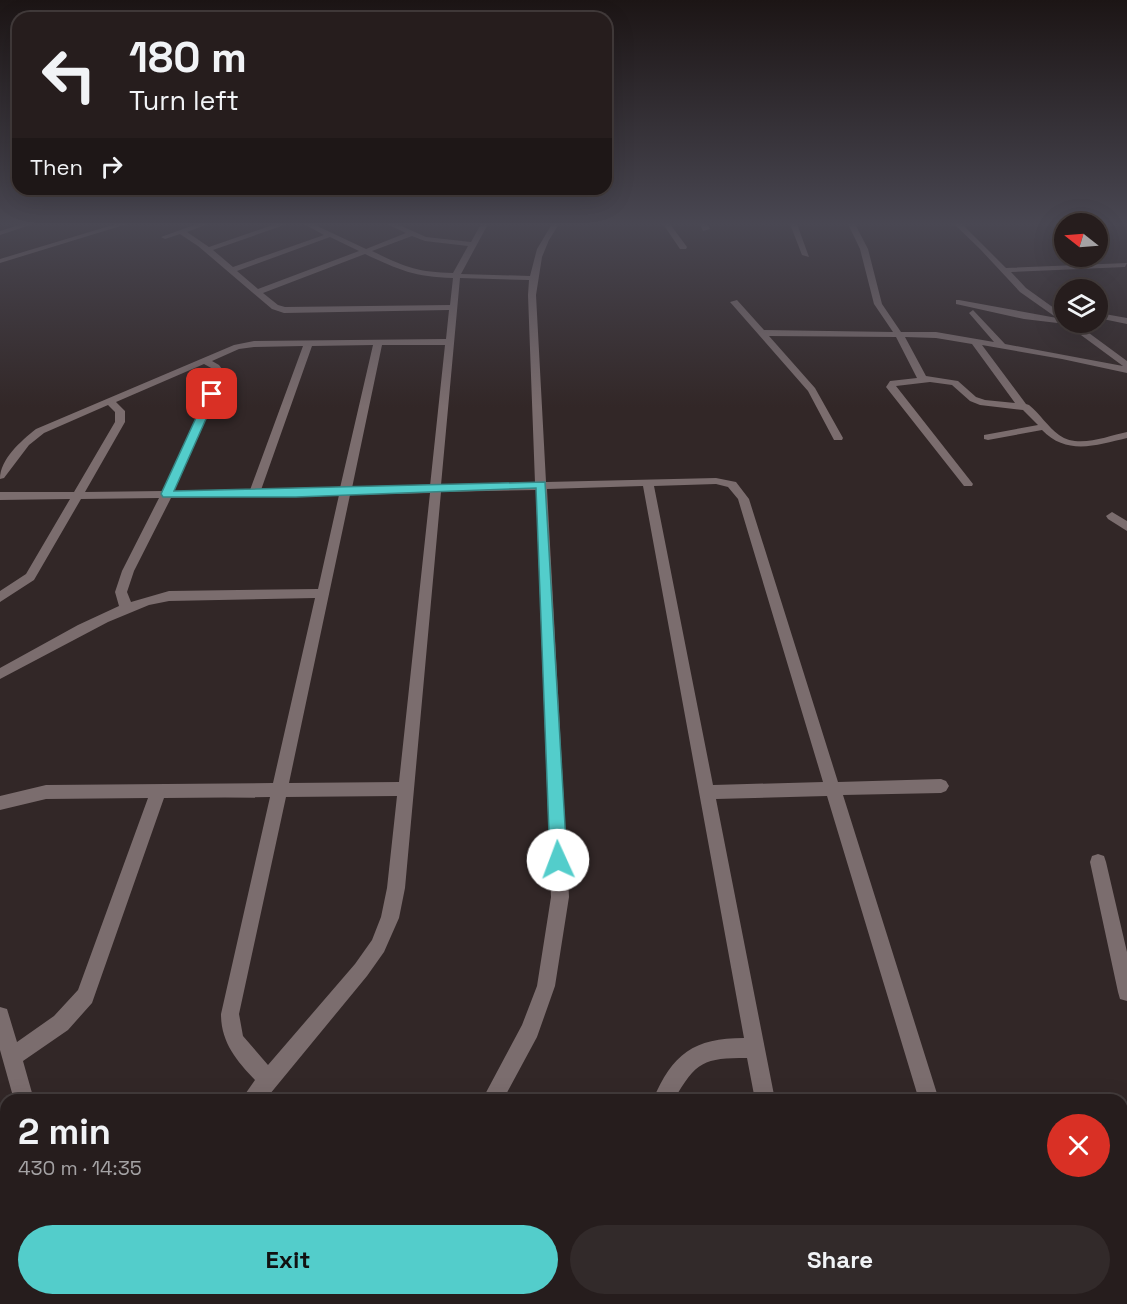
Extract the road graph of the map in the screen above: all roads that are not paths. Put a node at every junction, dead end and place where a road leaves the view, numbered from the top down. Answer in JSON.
{"nodes":[{"id":1,"x":249,"y":285,"type":"edge"},
{"id":2,"x":276,"y":285,"type":"edge"},
{"id":3,"x":455,"y":285,"type":"edge"},
{"id":4,"x":533,"y":285,"type":"edge"},
{"id":5,"x":873,"y":285,"type":"edge"},
{"id":6,"x":1019,"y":285,"type":"edge"},
{"id":7,"x":257,"y":292,"type":"junction"},
{"id":8,"x":959,"y":302,"type":"dead end"},
{"id":9,"x":734,"y":303,"type":"dead end"},
{"id":10,"x":453,"y":307,"type":"junction"},
{"id":11,"x":974,"y":313,"type":"dead end"},
{"id":12,"x":1054,"y":313,"type":"edge"},
{"id":13,"x":1108,"y":318,"type":"edge"},
{"id":14,"x":1054,"y":320,"type":"edge"},
{"id":15,"x":1127,"y":321,"type":"edge"},
{"id":16,"x":762,"y":333,"type":"junction"},
{"id":17,"x":1082,"y":333,"type":"edge"},
{"id":18,"x":899,"y":334,"type":"junction"},
{"id":19,"x":974,"y":340,"type":"junction"},
{"id":20,"x":449,"y":342,"type":"junction"},
{"id":21,"x":378,"y":343,"type":"junction"},
{"id":22,"x":308,"y":344,"type":"junction"},
{"id":23,"x":1002,"y":346,"type":"junction"},
{"id":24,"x":205,"y":361,"type":"junction"},
{"id":25,"x":1127,"y":365,"type":"edge"},
{"id":26,"x":1127,"y":370,"type":"edge"},
{"id":27,"x":927,"y":380,"type":"junction"},
{"id":28,"x":108,"y":402,"type":"junction"},
{"id":29,"x":1022,"y":406,"type":"junction"},
{"id":30,"x":1045,"y":428,"type":"junction"},
{"id":31,"x":1127,"y":435,"type":"edge"},
{"id":32,"x":988,"y":437,"type":"dead end"},
{"id":33,"x":838,"y":438,"type":"dead end"},
{"id":34,"x":0,"y":476,"type":"edge"},
{"id":35,"x":648,"y":482,"type":"junction"},
{"id":36,"x":968,"y":484,"type":"dead end"},
{"id":37,"x":541,"y":485,"type":"junction"},
{"id":38,"x":433,"y":488,"type":"junction"},
{"id":39,"x":345,"y":491,"type":"junction"},
{"id":40,"x":167,"y":494,"type":"junction"},
{"id":41,"x":254,"y":494,"type":"junction"},
{"id":42,"x":78,"y":495,"type":"junction"},
{"id":43,"x":0,"y":496,"type":"edge"},
{"id":44,"x":1112,"y":516,"type":"dead end"},
{"id":45,"x":1127,"y":527,"type":"edge"},
{"id":46,"x":323,"y":594,"type":"junction"},
{"id":47,"x":0,"y":597,"type":"edge"},
{"id":48,"x":126,"y":608,"type":"junction"},
{"id":49,"x":0,"y":674,"type":"edge"},
{"id":50,"x":941,"y":786,"type":"dead end"},
{"id":51,"x":405,"y":789,"type":"junction"},
{"id":52,"x":833,"y":789,"type":"junction"},
{"id":53,"x":279,"y":791,"type":"junction"},
{"id":54,"x":158,"y":792,"type":"junction"},
{"id":55,"x":707,"y":792,"type":"junction"},
{"id":56,"x":0,"y":803,"type":"edge"},
{"id":57,"x":1098,"y":862,"type":"dead end"},
{"id":58,"x":1127,"y":992,"type":"edge"},
{"id":59,"x":0,"y":1016,"type":"edge"},
{"id":60,"x":756,"y":1048,"type":"junction"},
{"id":61,"x":12,"y":1057,"type":"junction"},
{"id":62,"x":268,"y":1078,"type":"junction"},
{"id":63,"x":22,"y":1094,"type":"edge"},
{"id":64,"x":256,"y":1094,"type":"edge"},
{"id":65,"x":495,"y":1094,"type":"edge"},
{"id":66,"x":666,"y":1094,"type":"edge"},
{"id":67,"x":764,"y":1094,"type":"edge"},
{"id":68,"x":927,"y":1094,"type":"edge"}],
"edges":[{"from":1,"to":7,"type":"street"},
{"from":2,"to":7,"type":"street"},
{"from":3,"to":10,"type":"street"},
{"from":4,"to":37,"type":"street"},
{"from":5,"to":18,"type":"street"},
{"from":6,"to":12,"type":"street"},
{"from":7,"to":10,"type":"street"},
{"from":8,"to":14,"type":"street"},
{"from":9,"to":16,"type":"street"},
{"from":10,"to":20,"type":"street"},
{"from":11,"to":23,"type":"street"},
{"from":13,"to":15,"type":"street"},
{"from":16,"to":18,"type":"street"},
{"from":16,"to":33,"type":"street"},
{"from":17,"to":25,"type":"street"},
{"from":18,"to":19,"type":"street"},
{"from":18,"to":27,"type":"street"},
{"from":19,"to":23,"type":"street"},
{"from":19,"to":29,"type":"street"},
{"from":20,"to":21,"type":"street"},
{"from":20,"to":38,"type":"street"},
{"from":21,"to":22,"type":"street"},
{"from":21,"to":39,"type":"street"},
{"from":22,"to":24,"type":"street"},
{"from":22,"to":41,"type":"street"},
{"from":23,"to":26,"type":"street"},
{"from":24,"to":28,"type":"street"},
{"from":24,"to":40,"type":"street"},
{"from":27,"to":29,"type":"street"},
{"from":27,"to":36,"type":"street"},
{"from":28,"to":34,"type":"street"},
{"from":28,"to":42,"type":"street"},
{"from":29,"to":30,"type":"street"},
{"from":30,"to":31,"type":"street"},
{"from":30,"to":32,"type":"street"},
{"from":35,"to":37,"type":"street"},
{"from":35,"to":52,"type":"street"},
{"from":35,"to":55,"type":"street"},
{"from":37,"to":38,"type":"street"},
{"from":37,"to":65,"type":"street"},
{"from":38,"to":39,"type":"street"},
{"from":38,"to":51,"type":"street"},
{"from":39,"to":41,"type":"street"},
{"from":39,"to":46,"type":"street"},
{"from":40,"to":41,"type":"street"},
{"from":40,"to":42,"type":"street"},
{"from":40,"to":48,"type":"street"},
{"from":42,"to":43,"type":"street"},
{"from":42,"to":47,"type":"street"},
{"from":44,"to":45,"type":"street"},
{"from":46,"to":48,"type":"street"},
{"from":46,"to":53,"type":"street"},
{"from":48,"to":49,"type":"street"},
{"from":50,"to":52,"type":"street"},
{"from":51,"to":53,"type":"street"},
{"from":51,"to":62,"type":"street"},
{"from":52,"to":55,"type":"street"},
{"from":52,"to":68,"type":"street"},
{"from":53,"to":54,"type":"street"},
{"from":53,"to":62,"type":"street"},
{"from":54,"to":56,"type":"street"},
{"from":54,"to":61,"type":"street"},
{"from":55,"to":60,"type":"street"},
{"from":57,"to":58,"type":"street"},
{"from":59,"to":61,"type":"street"},
{"from":60,"to":66,"type":"street"},
{"from":60,"to":67,"type":"street"},
{"from":61,"to":63,"type":"street"},
{"from":62,"to":64,"type":"street"}]}
